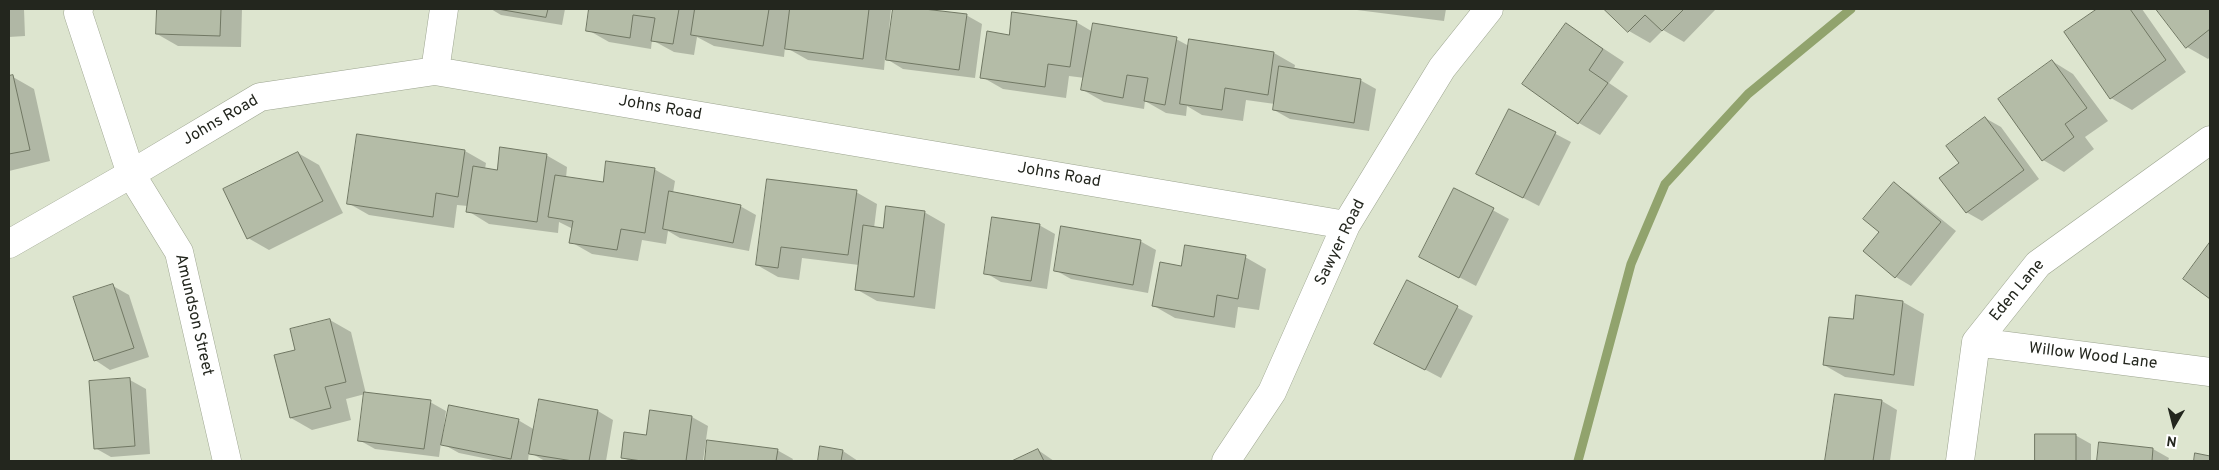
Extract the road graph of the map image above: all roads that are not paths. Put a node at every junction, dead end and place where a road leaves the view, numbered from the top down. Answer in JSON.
{"nodes":[{"id":1,"x":79,"y":9,"type":"edge"},
{"id":2,"x":444,"y":9,"type":"edge"},
{"id":3,"x":1489,"y":9,"type":"edge"},
{"id":4,"x":435,"y":71,"type":"junction"},
{"id":5,"x":2210,"y":140,"type":"edge"},
{"id":6,"x":131,"y":174,"type":"junction"},
{"id":7,"x":1346,"y":225,"type":"junction"},
{"id":8,"x":9,"y":244,"type":"edge"},
{"id":9,"x":1976,"y":342,"type":"junction"},
{"id":10,"x":2210,"y":372,"type":"edge"},
{"id":11,"x":227,"y":461,"type":"edge"},
{"id":12,"x":1226,"y":461,"type":"edge"},
{"id":13,"x":1960,"y":461,"type":"edge"}],
"edges":[{"from":1,"to":6,"type":"street","name":"Amundson Street"},
{"from":2,"to":4,"type":"street"},
{"from":3,"to":7,"type":"street","name":"Sawyer Road"},
{"from":4,"to":6,"type":"street","name":"Johns Road"},
{"from":4,"to":7,"type":"street","name":"Johns Road"},
{"from":5,"to":9,"type":"street","name":"Eden Lane"},
{"from":6,"to":8,"type":"street","name":"Johns Road"},
{"from":6,"to":11,"type":"street","name":"Amundson Street"},
{"from":7,"to":12,"type":"street","name":"Sawyer Road"},
{"from":9,"to":10,"type":"street","name":"Willow Wood Lane"},
{"from":9,"to":13,"type":"street"}]}
